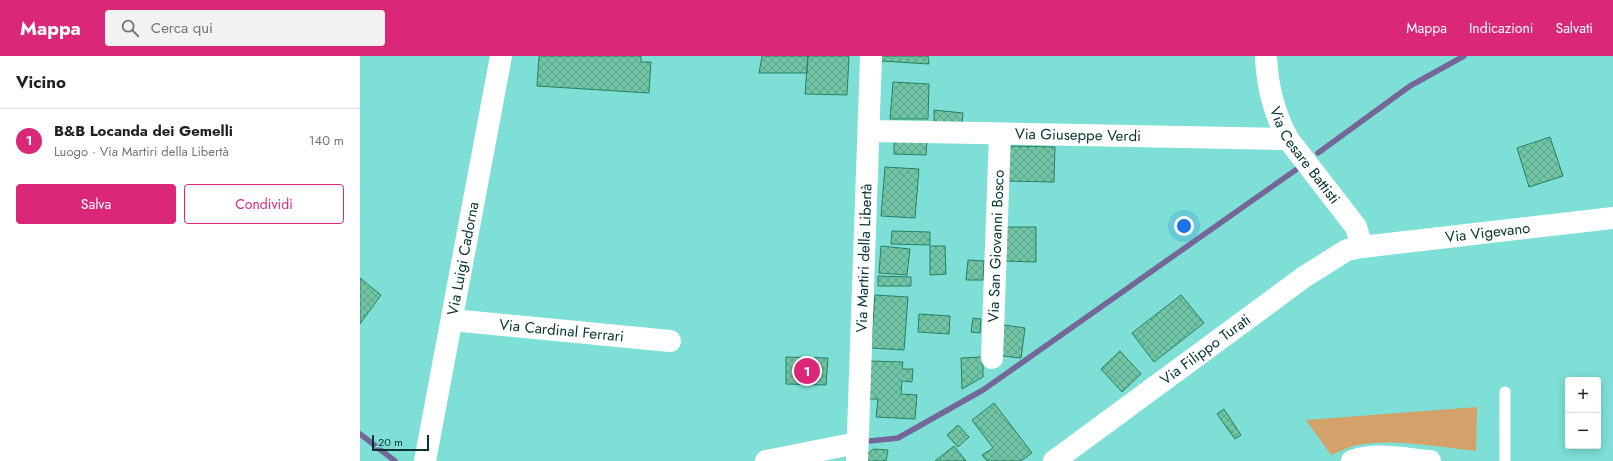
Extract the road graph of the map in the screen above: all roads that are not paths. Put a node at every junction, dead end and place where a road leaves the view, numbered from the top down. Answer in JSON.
{"nodes":[{"id":1,"x":501,"y":56,"type":"edge"},
{"id":2,"x":871,"y":56,"type":"edge"},
{"id":3,"x":1266,"y":56,"type":"edge"},
{"id":4,"x":869,"y":131,"type":"junction"},
{"id":5,"x":1000,"y":134,"type":"junction"},
{"id":6,"x":1288,"y":140,"type":"junction"},
{"id":7,"x":1613,"y":218,"type":"edge"},
{"id":8,"x":1362,"y":247,"type":"junction"},
{"id":9,"x":452,"y":320,"type":"junction"},
{"id":10,"x":670,"y":341,"type":"dead end"},
{"id":11,"x":992,"y":358,"type":"dead end"},
{"id":12,"x":1505,"y":392,"type":"dead end"},
{"id":13,"x":857,"y":452,"type":"edge"},
{"id":14,"x":769,"y":460,"type":"edge"},
{"id":15,"x":425,"y":461,"type":"edge"},
{"id":16,"x":1054,"y":461,"type":"edge"},
{"id":17,"x":1352,"y":461,"type":"edge"},
{"id":18,"x":1430,"y":461,"type":"edge"},
{"id":19,"x":1505,"y":461,"type":"edge"}],
"edges":[{"from":1,"to":9,"type":"street","name":"Via Luigi Cadorna"},
{"from":2,"to":4,"type":"street","name":"Via Martiri della Libertà"},
{"from":3,"to":6,"type":"street","name":"Via Cesare Battisti"},
{"from":4,"to":5,"type":"street","name":"Via Giuseppe Verdi"},
{"from":4,"to":13,"type":"street","name":"Via Martiri della Libertà"},
{"from":5,"to":6,"type":"street","name":"Via Giuseppe Verdi"},
{"from":5,"to":11,"type":"street","name":"Via San Giovanni Bosco"},
{"from":6,"to":8,"type":"street","name":"Via Cesare Battisti"},
{"from":7,"to":8,"type":"street","name":"Via Vigevano"},
{"from":8,"to":16,"type":"street","name":"Via Filippo Turati"},
{"from":9,"to":10,"type":"street","name":"Via Cardinal Ferrari"},
{"from":9,"to":15,"type":"street","name":"Via Luigi Cadorna"},
{"from":12,"to":19,"type":"lane"},
{"from":13,"to":14,"type":"street"},
{"from":17,"to":18,"type":"street"}]}
